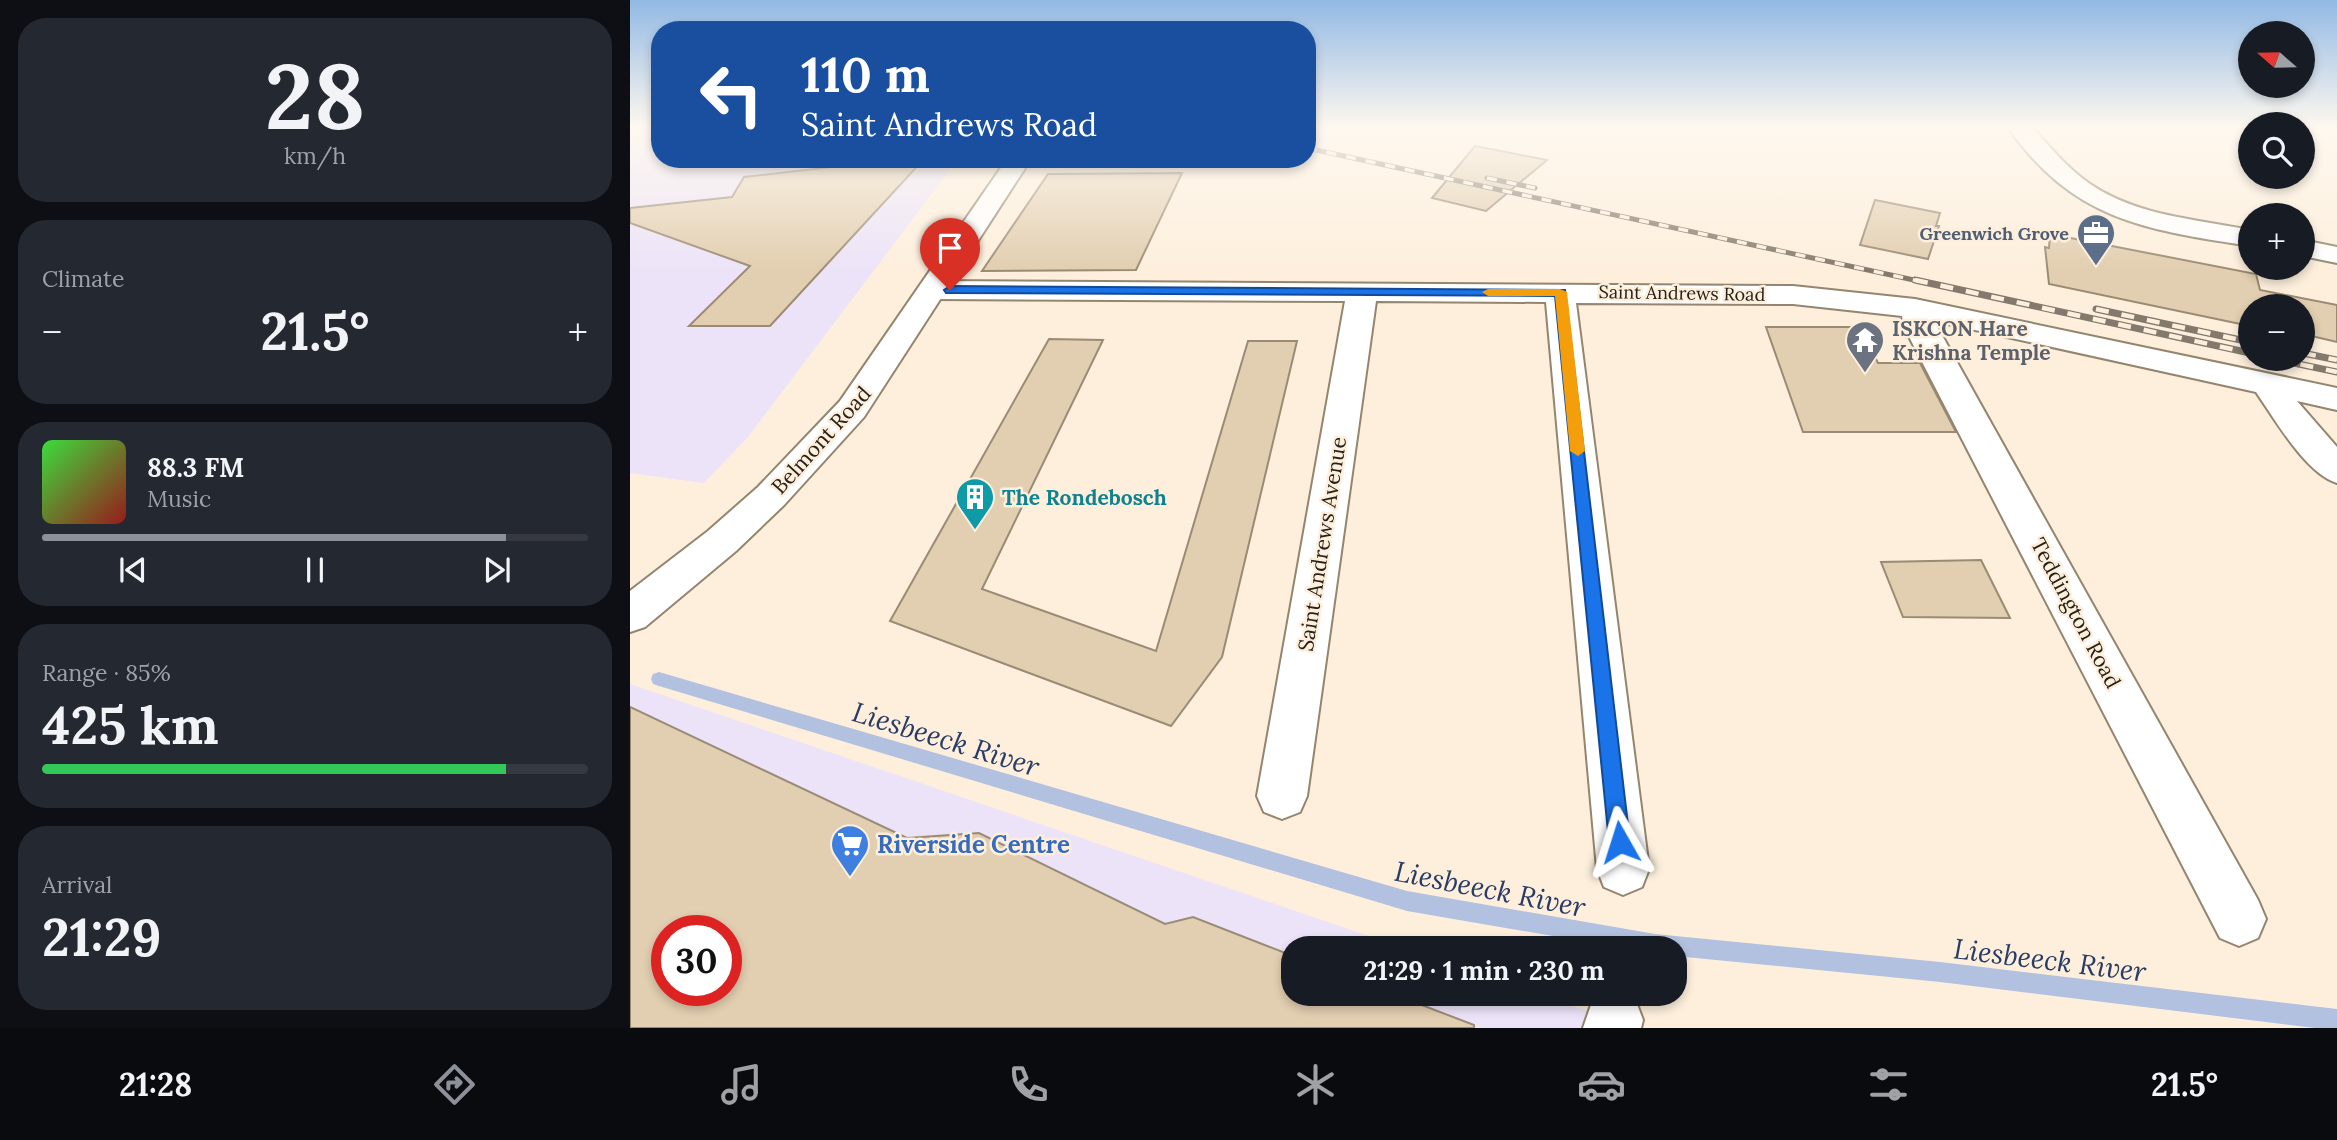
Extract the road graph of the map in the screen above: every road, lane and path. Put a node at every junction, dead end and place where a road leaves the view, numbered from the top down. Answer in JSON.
{"nodes":[{"id":1,"x":1008,"y":175,"type":"edge"},
{"id":2,"x":2066,"y":175,"type":"edge"},
{"id":3,"x":2238,"y":236,"type":"edge"},
{"id":4,"x":2315,"y":250,"type":"edge"},
{"id":5,"x":2337,"y":255,"type":"edge"},
{"id":6,"x":933,"y":290,"type":"junction"},
{"id":7,"x":1362,"y":292,"type":"junction"},
{"id":8,"x":1560,"y":292,"type":"junction"},
{"id":9,"x":1915,"y":308,"type":"junction"},
{"id":10,"x":2267,"y":384,"type":"junction"},
{"id":11,"x":2337,"y":399,"type":"edge"},
{"id":12,"x":2337,"y":470,"type":"edge"},
{"id":13,"x":630,"y":615,"type":"edge"},
{"id":14,"x":1282,"y":796,"type":"dead end"},
{"id":15,"x":1623,"y":869,"type":"dead end"},
{"id":16,"x":2239,"y":919,"type":"dead end"}],
"edges":[{"from":1,"to":6,"type":"street","name":"Belmont Road"},
{"from":2,"to":3,"type":"street"},
{"from":4,"to":5,"type":"street"},
{"from":6,"to":7,"type":"street","name":"Saint Andrews Road"},
{"from":6,"to":13,"type":"street","name":"Belmont Road"},
{"from":7,"to":8,"type":"street","name":"Saint Andrews Road"},
{"from":7,"to":14,"type":"street","name":"Saint Andrews Avenue"},
{"from":8,"to":9,"type":"street","name":"Saint Andrews Road"},
{"from":8,"to":15,"type":"street"},
{"from":9,"to":10,"type":"street","name":"Saint Andrews Road"},
{"from":9,"to":16,"type":"street","name":"Teddington Road"},
{"from":10,"to":11,"type":"street","name":"Saint Andrews Road"},
{"from":10,"to":12,"type":"street"}]}
